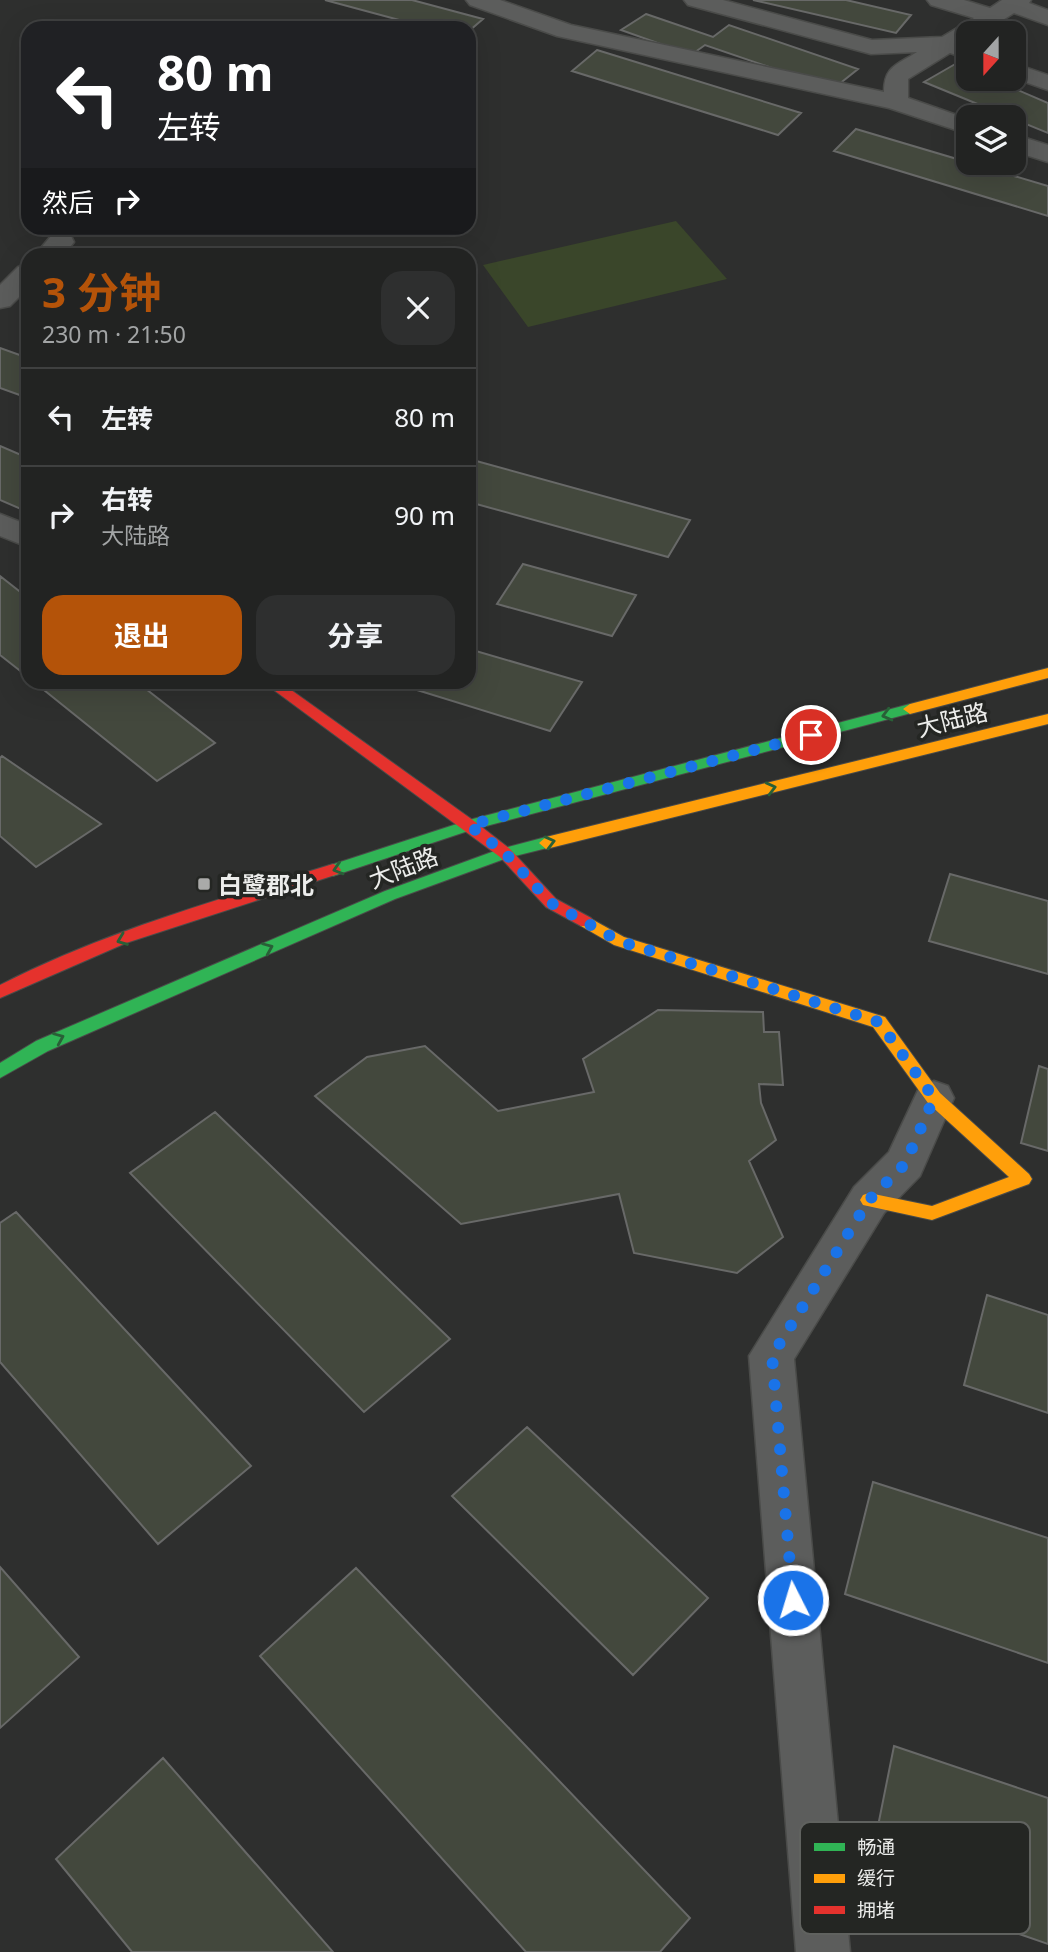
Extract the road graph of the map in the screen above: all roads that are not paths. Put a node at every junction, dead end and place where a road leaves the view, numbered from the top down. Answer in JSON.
{"nodes":[{"id":1,"x":478,"y":0,"type":"edge"},
{"id":2,"x":696,"y":0,"type":"edge"},
{"id":3,"x":939,"y":0,"type":"edge"},
{"id":4,"x":1008,"y":7,"type":"edge"},
{"id":5,"x":1048,"y":18,"type":"edge"},
{"id":6,"x":991,"y":21,"type":"edge"},
{"id":7,"x":956,"y":48,"type":"edge"},
{"id":8,"x":956,"y":49,"type":"edge"},
{"id":9,"x":1026,"y":75,"type":"edge"},
{"id":10,"x":1048,"y":83,"type":"edge"},
{"id":11,"x":896,"y":102,"type":"junction"},
{"id":12,"x":956,"y":123,"type":"edge"},
{"id":13,"x":1026,"y":146,"type":"edge"},
{"id":14,"x":1048,"y":154,"type":"edge"},
{"id":15,"x":21,"y":280,"type":"edge"},
{"id":16,"x":0,"y":300,"type":"edge"},
{"id":17,"x":0,"y":524,"type":"edge"},
{"id":18,"x":21,"y":534,"type":"edge"},
{"id":19,"x":1048,"y":673,"type":"edge"},
{"id":20,"x":280,"y":689,"type":"edge"},
{"id":21,"x":1048,"y":719,"type":"edge"},
{"id":22,"x":469,"y":825,"type":"junction"},
{"id":23,"x":505,"y":853,"type":"junction"},
{"id":24,"x":0,"y":992,"type":"edge"},
{"id":25,"x":0,"y":1071,"type":"edge"},
{"id":26,"x":934,"y":1098,"type":"junction"},
{"id":27,"x":869,"y":1200,"type":"junction"},
{"id":28,"x":812,"y":1822,"type":"edge"},
{"id":29,"x":821,"y":1934,"type":"edge"},
{"id":30,"x":823,"y":1952,"type":"edge"}],
"edges":[{"from":1,"to":11,"type":"street"},
{"from":2,"to":7,"type":"street"},
{"from":3,"to":4,"type":"street"},
{"from":4,"to":5,"type":"street"},
{"from":4,"to":6,"type":"street"},
{"from":8,"to":11,"type":"street"},
{"from":9,"to":10,"type":"street"},
{"from":11,"to":12,"type":"street"},
{"from":13,"to":14,"type":"street"},
{"from":15,"to":16,"type":"street"},
{"from":17,"to":18,"type":"street"},
{"from":19,"to":22,"type":"main road","name":"大陆路","one_way":true},
{"from":20,"to":22,"type":"main road"},
{"from":23,"to":21,"type":"main road","name":"大陆路","one_way":true},
{"from":22,"to":23,"type":"main road"},
{"from":22,"to":24,"type":"main road","name":"大陆路","one_way":true},
{"from":25,"to":23,"type":"main road","name":"大陆路","one_way":true},
{"from":23,"to":26,"type":"main road"},
{"from":26,"to":27,"type":"street"},
{"from":26,"to":27,"type":"main road"},
{"from":27,"to":28,"type":"street"},
{"from":29,"to":30,"type":"street"}]}
